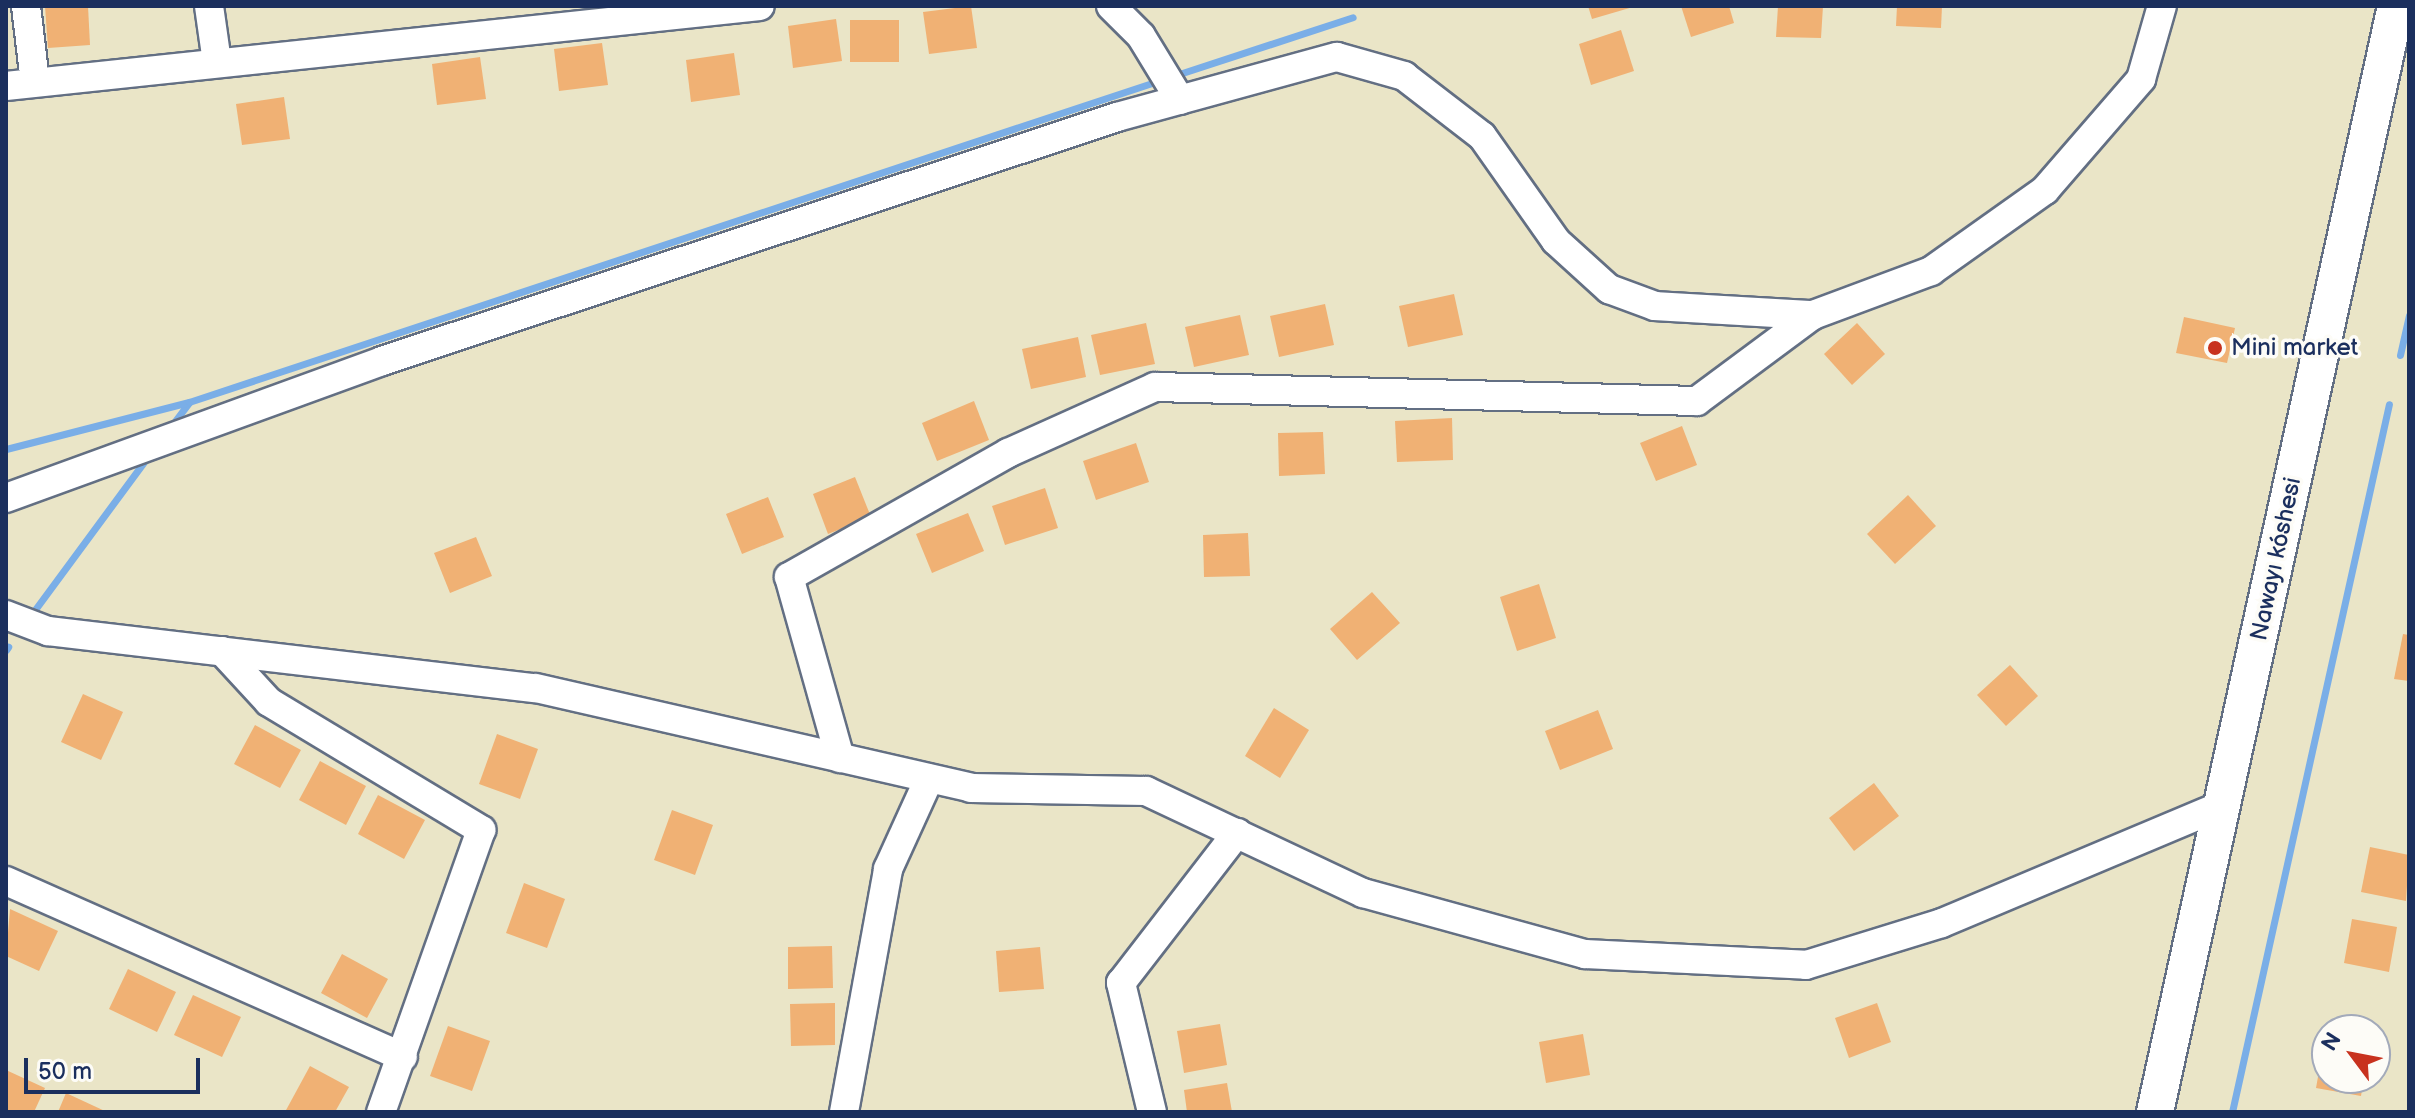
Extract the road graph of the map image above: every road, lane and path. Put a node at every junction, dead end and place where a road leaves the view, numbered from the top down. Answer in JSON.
{"nodes":[{"id":1,"x":26,"y":6,"type":"edge"},
{"id":2,"x":209,"y":6,"type":"edge"},
{"id":3,"x":760,"y":6,"type":"edge"},
{"id":4,"x":1111,"y":6,"type":"edge"},
{"id":5,"x":2162,"y":6,"type":"edge"},
{"id":6,"x":2396,"y":6,"type":"edge"},
{"id":7,"x":217,"y":62,"type":"junction"},
{"id":8,"x":35,"y":81,"type":"junction"},
{"id":9,"x":6,"y":86,"type":"edge"},
{"id":10,"x":1180,"y":100,"type":"junction"},
{"id":11,"x":1813,"y":315,"type":"junction"},
{"id":12,"x":6,"y":498,"type":"edge"},
{"id":13,"x":6,"y":615,"type":"edge"},
{"id":14,"x":222,"y":651,"type":"junction"},
{"id":15,"x":840,"y":758,"type":"junction"},
{"id":16,"x":929,"y":779,"type":"junction"},
{"id":17,"x":2223,"y":805,"type":"junction"},
{"id":18,"x":1237,"y":833,"type":"junction"},
{"id":19,"x":6,"y":881,"type":"edge"},
{"id":20,"x":403,"y":1057,"type":"junction"},
{"id":21,"x":381,"y":1112,"type":"edge"},
{"id":22,"x":844,"y":1112,"type":"edge"},
{"id":23,"x":1152,"y":1112,"type":"edge"},
{"id":24,"x":2155,"y":1112,"type":"edge"}],
"edges":[{"from":1,"to":8,"type":"street"},
{"from":2,"to":7,"type":"street"},
{"from":3,"to":7,"type":"street"},
{"from":4,"to":10,"type":"street"},
{"from":5,"to":11,"type":"street"},
{"from":6,"to":17,"type":"main road","name":"Nawayı kóshesi"},
{"from":7,"to":8,"type":"street"},
{"from":8,"to":9,"type":"street"},
{"from":10,"to":11,"type":"street"},
{"from":10,"to":12,"type":"street"},
{"from":11,"to":15,"type":"street"},
{"from":13,"to":14,"type":"street"},
{"from":14,"to":15,"type":"street"},
{"from":14,"to":20,"type":"street"},
{"from":15,"to":16,"type":"street"},
{"from":16,"to":18,"type":"street"},
{"from":16,"to":22,"type":"street"},
{"from":17,"to":18,"type":"street"},
{"from":17,"to":24,"type":"main road","name":"Nawayı kóshesi"},
{"from":18,"to":23,"type":"street"},
{"from":19,"to":20,"type":"street"},
{"from":20,"to":21,"type":"street"}]}
